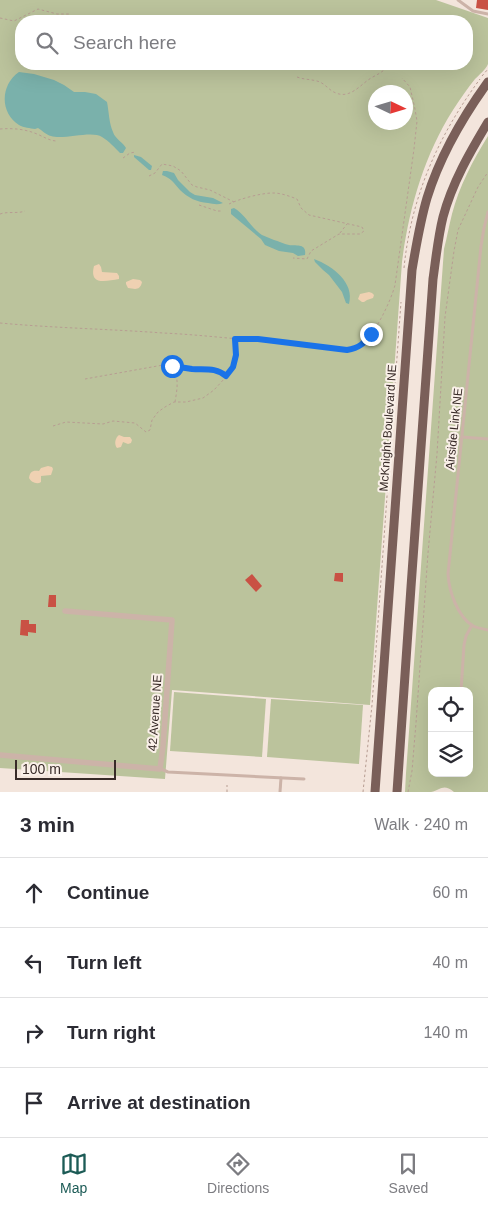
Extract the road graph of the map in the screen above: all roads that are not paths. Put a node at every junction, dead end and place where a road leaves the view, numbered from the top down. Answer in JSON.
{"nodes":[{"id":1,"x":458,"y":0,"type":"edge"},
{"id":2,"x":488,"y":14,"type":"edge"},
{"id":3,"x":488,"y":82,"type":"edge"},
{"id":4,"x":488,"y":122,"type":"edge"},
{"id":5,"x":488,"y":212,"type":"edge"},
{"id":6,"x":462,"y":437,"type":"junction"},
{"id":7,"x":488,"y":439,"type":"edge"},
{"id":8,"x":65,"y":611,"type":"dead end"},
{"id":9,"x":472,"y":625,"type":"junction"},
{"id":10,"x":488,"y":630,"type":"edge"},
{"id":11,"x":461,"y":687,"type":"edge"},
{"id":12,"x":0,"y":755,"type":"edge"},
{"id":13,"x":160,"y":769,"type":"junction"},
{"id":14,"x":281,"y":778,"type":"junction"},
{"id":15,"x":304,"y":779,"type":"dead end"},
{"id":16,"x":280,"y":792,"type":"edge"},
{"id":17,"x":375,"y":792,"type":"edge"},
{"id":18,"x":397,"y":792,"type":"edge"}],
"edges":[{"from":1,"to":2,"type":"lane"},
{"from":3,"to":17,"type":"main road","name":"McKnight Boulevard NE"},
{"from":4,"to":18,"type":"main road"},
{"from":5,"to":6,"type":"lane","name":"Airside Link NE"},
{"from":6,"to":7,"type":"lane"},
{"from":6,"to":9,"type":"lane","name":"Airside Link NE"},
{"from":8,"to":13,"type":"street","name":"42 Avenue NE"},
{"from":9,"to":10,"type":"lane"},
{"from":9,"to":11,"type":"lane"},
{"from":12,"to":13,"type":"street","name":"42 Avenue NE"},
{"from":13,"to":14,"type":"lane"},
{"from":14,"to":15,"type":"lane"},
{"from":14,"to":16,"type":"lane"}]}
